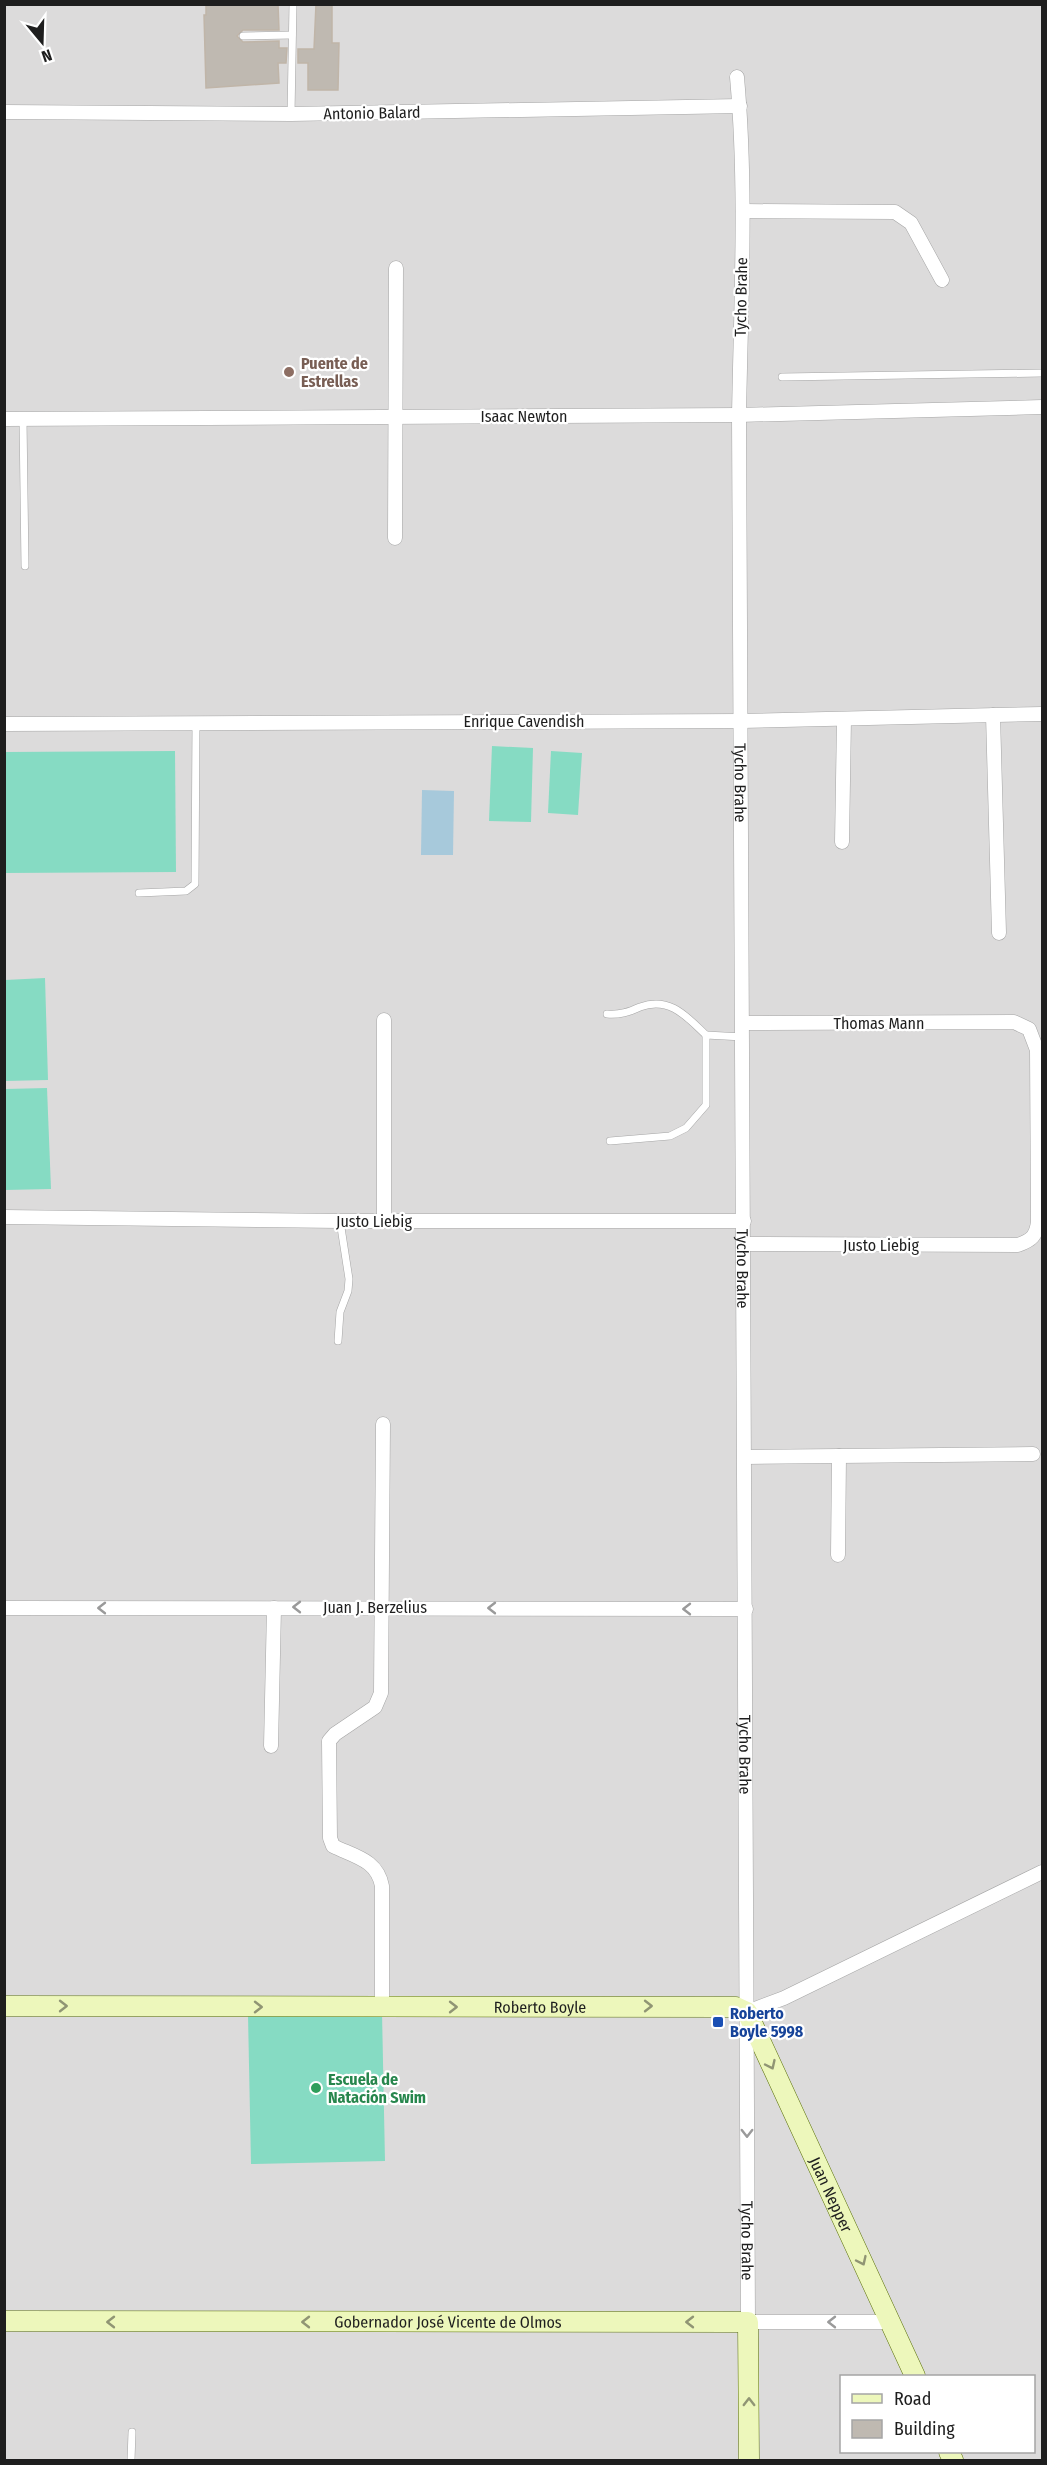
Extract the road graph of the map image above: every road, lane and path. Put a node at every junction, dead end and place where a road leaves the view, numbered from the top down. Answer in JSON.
{"nodes":[{"id":1,"x":293,"y":4,"type":"edge"},
{"id":2,"x":292,"y":35,"type":"junction"},
{"id":3,"x":243,"y":36,"type":"dead end"},
{"id":4,"x":737,"y":77,"type":"dead end"},
{"id":5,"x":740,"y":106,"type":"junction"},
{"id":6,"x":4,"y":112,"type":"edge"},
{"id":7,"x":291,"y":114,"type":"junction"},
{"id":8,"x":743,"y":211,"type":"junction"},
{"id":9,"x":396,"y":268,"type":"dead end"},
{"id":10,"x":942,"y":280,"type":"dead end"},
{"id":11,"x":1042,"y":374,"type":"edge"},
{"id":12,"x":782,"y":376,"type":"dead end"},
{"id":13,"x":1042,"y":407,"type":"edge"},
{"id":14,"x":739,"y":415,"type":"junction"},
{"id":15,"x":396,"y":417,"type":"junction"},
{"id":16,"x":4,"y":419,"type":"edge"},
{"id":17,"x":23,"y":419,"type":"junction"},
{"id":18,"x":395,"y":538,"type":"dead end"},
{"id":19,"x":25,"y":566,"type":"dead end"},
{"id":20,"x":1042,"y":714,"type":"edge"},
{"id":21,"x":993,"y":715,"type":"junction"},
{"id":22,"x":844,"y":718,"type":"junction"},
{"id":23,"x":741,"y":721,"type":"junction"},
{"id":24,"x":196,"y":722,"type":"junction"},
{"id":25,"x":4,"y":724,"type":"edge"},
{"id":26,"x":842,"y":842,"type":"dead end"},
{"id":27,"x":139,"y":893,"type":"dead end"},
{"id":28,"x":999,"y":933,"type":"dead end"},
{"id":29,"x":607,"y":1014,"type":"dead end"},
{"id":30,"x":384,"y":1020,"type":"dead end"},
{"id":31,"x":743,"y":1030,"type":"junction"},
{"id":32,"x":706,"y":1035,"type":"junction"},
{"id":33,"x":610,"y":1141,"type":"dead end"},
{"id":34,"x":4,"y":1217,"type":"edge"},
{"id":35,"x":339,"y":1221,"type":"junction"},
{"id":36,"x":384,"y":1221,"type":"junction"},
{"id":37,"x":744,"y":1221,"type":"junction"},
{"id":38,"x":744,"y":1244,"type":"junction"},
{"id":39,"x":1017,"y":1245,"type":"joint"},
{"id":40,"x":338,"y":1341,"type":"dead end"},
{"id":41,"x":383,"y":1424,"type":"dead end"},
{"id":42,"x":1033,"y":1454,"type":"dead end"},
{"id":43,"x":839,"y":1456,"type":"junction"},
{"id":44,"x":745,"y":1457,"type":"junction"},
{"id":45,"x":838,"y":1555,"type":"dead end"},
{"id":46,"x":382,"y":1607,"type":"junction"},
{"id":47,"x":4,"y":1608,"type":"edge"},
{"id":48,"x":274,"y":1608,"type":"junction"},
{"id":49,"x":746,"y":1609,"type":"junction"},
{"id":50,"x":271,"y":1746,"type":"dead end"},
{"id":51,"x":1042,"y":1872,"type":"edge"},
{"id":52,"x":4,"y":2006,"type":"edge"},
{"id":53,"x":382,"y":2008,"type":"junction"},
{"id":54,"x":747,"y":2012,"type":"junction"},
{"id":55,"x":4,"y":2321,"type":"edge"},
{"id":56,"x":748,"y":2322,"type":"junction"},
{"id":57,"x":890,"y":2322,"type":"junction"},
{"id":58,"x":915,"y":2375,"type":"edge"},
{"id":59,"x":132,"y":2432,"type":"dead end"},
{"id":60,"x":131,"y":2460,"type":"edge"},
{"id":61,"x":749,"y":2460,"type":"edge"}],
"edges":[{"from":1,"to":2,"type":"lane"},
{"from":2,"to":3,"type":"lane"},
{"from":2,"to":7,"type":"lane"},
{"from":4,"to":5,"type":"street","name":"Tycho Brahe"},
{"from":5,"to":7,"type":"street","name":"Antonio Balard"},
{"from":5,"to":8,"type":"street","name":"Tycho Brahe"},
{"from":6,"to":7,"type":"street","name":"Antonio Balard"},
{"from":8,"to":10,"type":"street"},
{"from":8,"to":14,"type":"street","name":"Tycho Brahe"},
{"from":9,"to":15,"type":"street"},
{"from":11,"to":12,"type":"lane"},
{"from":13,"to":14,"type":"street","name":"Isaac Newton"},
{"from":14,"to":15,"type":"street","name":"Isaac Newton"},
{"from":14,"to":23,"type":"street","name":"Tycho Brahe"},
{"from":15,"to":17,"type":"street","name":"Isaac Newton"},
{"from":15,"to":18,"type":"street"},
{"from":16,"to":17,"type":"street","name":"Isaac Newton"},
{"from":17,"to":19,"type":"lane"},
{"from":20,"to":21,"type":"street","name":"Enrique Cavendish"},
{"from":21,"to":22,"type":"street","name":"Enrique Cavendish"},
{"from":21,"to":28,"type":"street"},
{"from":22,"to":23,"type":"street","name":"Enrique Cavendish"},
{"from":22,"to":26,"type":"street"},
{"from":23,"to":24,"type":"street","name":"Enrique Cavendish"},
{"from":23,"to":31,"type":"street","name":"Tycho Brahe"},
{"from":24,"to":25,"type":"street","name":"Enrique Cavendish"},
{"from":24,"to":27,"type":"lane"},
{"from":29,"to":32,"type":"lane"},
{"from":30,"to":36,"type":"street"},
{"from":31,"to":32,"type":"lane"},
{"from":31,"to":37,"type":"street","name":"Tycho Brahe"},
{"from":31,"to":39,"type":"street","name":"Thomas Mann"},
{"from":32,"to":33,"type":"lane"},
{"from":34,"to":35,"type":"street","name":"Justo Liebig"},
{"from":35,"to":36,"type":"street","name":"Justo Liebig"},
{"from":35,"to":40,"type":"lane"},
{"from":36,"to":37,"type":"street","name":"Justo Liebig"},
{"from":37,"to":38,"type":"street","name":"Tycho Brahe"},
{"from":38,"to":39,"type":"street","name":"Justo Liebig"},
{"from":38,"to":44,"type":"street","name":"Tycho Brahe"},
{"from":41,"to":46,"type":"street"},
{"from":42,"to":43,"type":"street"},
{"from":43,"to":44,"type":"street"},
{"from":43,"to":45,"type":"street"},
{"from":44,"to":49,"type":"street","name":"Tycho Brahe"},
{"from":46,"to":48,"type":"street","name":"Juan J. Berzelius","one_way":true},
{"from":49,"to":46,"type":"street","name":"Juan J. Berzelius","one_way":true},
{"from":46,"to":53,"type":"street"},
{"from":48,"to":47,"type":"street","name":"Juan J. Berzelius","one_way":true},
{"from":48,"to":50,"type":"street"},
{"from":49,"to":54,"type":"street","name":"Tycho Brahe"},
{"from":51,"to":54,"type":"street"},
{"from":52,"to":53,"type":"main road","name":"Roberto Boyle","one_way":true},
{"from":53,"to":54,"type":"main road","name":"Roberto Boyle","one_way":true},
{"from":54,"to":56,"type":"street","name":"Tycho Brahe","one_way":true},
{"from":54,"to":57,"type":"main road","name":"Juan Nepper","one_way":true},
{"from":56,"to":55,"type":"main road","name":"Gobernador José Vicente de Olmos","one_way":true},
{"from":57,"to":56,"type":"street","name":"Gobernador José Vicente de Olmos","one_way":true},
{"from":61,"to":56,"type":"main road","name":"Tycho Brahe","one_way":true},
{"from":57,"to":58,"type":"main road","name":"Juan Nepper"},
{"from":59,"to":60,"type":"lane"}]}
